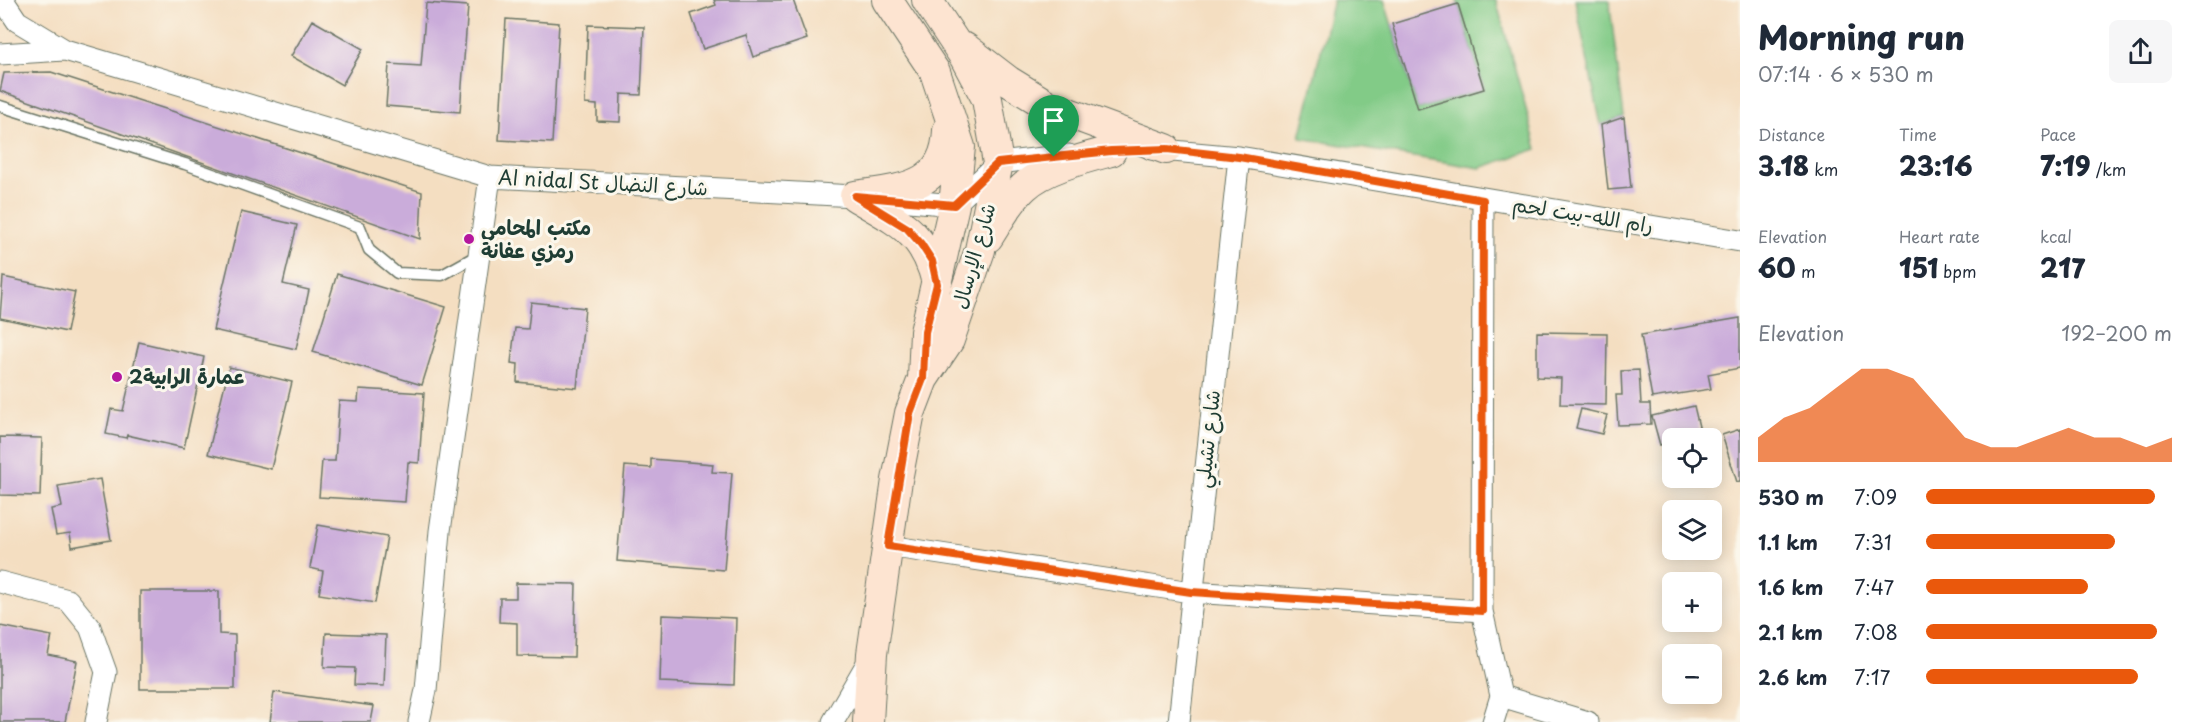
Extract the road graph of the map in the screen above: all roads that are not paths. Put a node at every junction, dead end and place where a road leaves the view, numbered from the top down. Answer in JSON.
{"nodes":[{"id":1,"x":3,"y":0,"type":"edge"},
{"id":2,"x":887,"y":0,"type":"edge"},
{"id":3,"x":927,"y":0,"type":"edge"},
{"id":4,"x":953,"y":39,"type":"junction"},
{"id":5,"x":65,"y":50,"type":"junction"},
{"id":6,"x":0,"y":54,"type":"edge"},
{"id":7,"x":0,"y":106,"type":"edge"},
{"id":8,"x":948,"y":109,"type":"junction"},
{"id":9,"x":1167,"y":149,"type":"junction"},
{"id":10,"x":1111,"y":151,"type":"junction"},
{"id":11,"x":1239,"y":157,"type":"junction"},
{"id":12,"x":998,"y":163,"type":"junction"},
{"id":13,"x":489,"y":177,"type":"junction"},
{"id":14,"x":855,"y":196,"type":"junction"},
{"id":15,"x":1483,"y":200,"type":"junction"},
{"id":16,"x":954,"y":205,"type":"junction"},
{"id":17,"x":1740,"y":241,"type":"edge"},
{"id":18,"x":980,"y":250,"type":"junction"},
{"id":19,"x":478,"y":255,"type":"junction"},
{"id":20,"x":937,"y":284,"type":"junction"},
{"id":21,"x":923,"y":379,"type":"junction"},
{"id":22,"x":888,"y":546,"type":"junction"},
{"id":23,"x":0,"y":582,"type":"edge"},
{"id":24,"x":1191,"y":592,"type":"junction"},
{"id":25,"x":1482,"y":611,"type":"junction"},
{"id":26,"x":872,"y":654,"type":"junction"},
{"id":27,"x":1501,"y":696,"type":"junction"},
{"id":28,"x":96,"y":722,"type":"edge"},
{"id":29,"x":419,"y":722,"type":"edge"},
{"id":30,"x":833,"y":722,"type":"edge"},
{"id":31,"x":868,"y":722,"type":"edge"},
{"id":32,"x":1179,"y":722,"type":"edge"},
{"id":33,"x":1493,"y":722,"type":"edge"},
{"id":34,"x":1588,"y":722,"type":"edge"}],
"edges":[{"from":1,"to":5,"type":"street"},
{"from":2,"to":8,"type":"main road","name":"شارع الإرسال"},
{"from":3,"to":4,"type":"main road","name":"شارع الإرسال"},
{"from":4,"to":9,"type":"main road"},
{"from":4,"to":12,"type":"main road","name":"شارع الإرسال"},
{"from":5,"to":6,"type":"street"},
{"from":5,"to":13,"type":"street","name":"Al nidal St شارع النضال"},
{"from":7,"to":19,"type":"lane"},
{"from":8,"to":14,"type":"main road"},
{"from":8,"to":16,"type":"main road","name":"شارع الإرسال"},
{"from":9,"to":10,"type":"street","name":"رام الله-بيت لحم"},
{"from":9,"to":11,"type":"street","name":"رام الله-بيت لحم"},
{"from":10,"to":12,"type":"street","name":"رام الله-بيت لحم"},
{"from":10,"to":18,"type":"main road"},
{"from":11,"to":15,"type":"street","name":"رام الله-بيت لحم"},
{"from":11,"to":24,"type":"street","name":"شارع تشيلي"},
{"from":12,"to":16,"type":"street"},
{"from":12,"to":18,"type":"main road","name":"شارع الإرسال"},
{"from":13,"to":14,"type":"street","name":"Al nidal St شارع النضال"},
{"from":13,"to":19,"type":"street"},
{"from":14,"to":16,"type":"street","name":"Al nidal St شارع النضال"},
{"from":14,"to":20,"type":"main road"},
{"from":15,"to":17,"type":"street","name":"رام الله-بيت لحم"},
{"from":15,"to":25,"type":"street"},
{"from":16,"to":20,"type":"main road","name":"شارع الإرسال"},
{"from":18,"to":21,"type":"main road","name":"شارع الإرسال"},
{"from":19,"to":29,"type":"street"},
{"from":20,"to":21,"type":"main road","name":"شارع الإرسال"},
{"from":21,"to":22,"type":"main road","name":"شارع الإرسال"},
{"from":22,"to":24,"type":"street"},
{"from":22,"to":26,"type":"main road","name":"شارع الإرسال"},
{"from":23,"to":28,"type":"street"},
{"from":24,"to":25,"type":"street"},
{"from":24,"to":32,"type":"street","name":"شارع تشيلي"},
{"from":25,"to":27,"type":"street"},
{"from":26,"to":30,"type":"street"},
{"from":26,"to":31,"type":"main road","name":"شارع الإرسال"},
{"from":27,"to":33,"type":"street"},
{"from":27,"to":34,"type":"street"}]}
